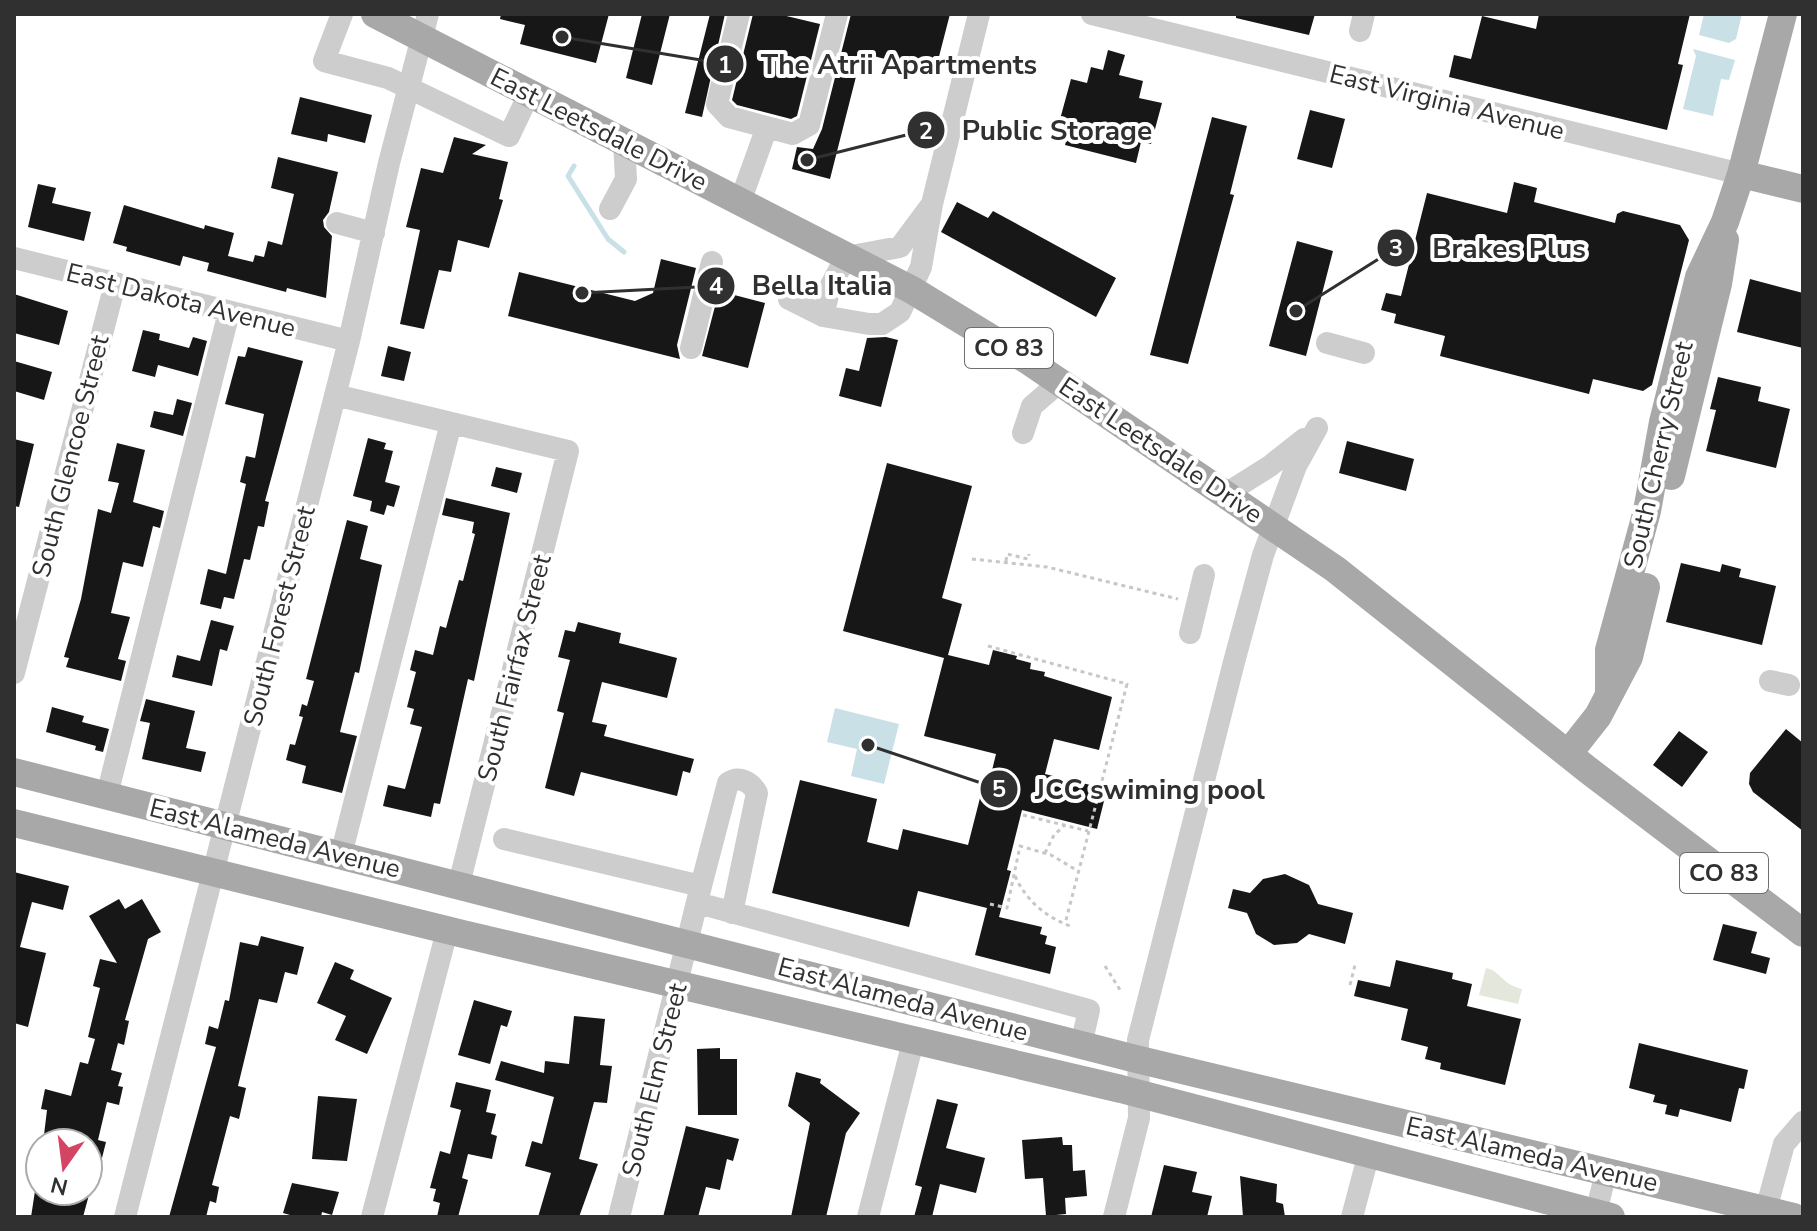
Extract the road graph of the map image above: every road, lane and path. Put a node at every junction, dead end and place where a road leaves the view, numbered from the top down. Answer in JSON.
{"nodes":[{"id":1,"x":342,"y":14,"type":"edge"},
{"id":2,"x":375,"y":14,"type":"edge"},
{"id":3,"x":739,"y":14,"type":"edge"},
{"id":4,"x":979,"y":14,"type":"edge"},
{"id":5,"x":1092,"y":14,"type":"edge"},
{"id":6,"x":1783,"y":14,"type":"edge"},
{"id":7,"x":832,"y":15,"type":"edge"},
{"id":8,"x":1159,"y":22,"type":"edge"},
{"id":9,"x":424,"y":26,"type":"edge"},
{"id":10,"x":408,"y":88,"type":"junction"},
{"id":11,"x":529,"y":94,"type":"junction"},
{"id":12,"x":767,"y":127,"type":"junction"},
{"id":13,"x":624,"y":143,"type":"junction"},
{"id":14,"x":1741,"y":174,"type":"junction"},
{"id":15,"x":1803,"y":189,"type":"edge"},
{"id":16,"x":740,"y":202,"type":"junction"},
{"id":17,"x":932,"y":204,"type":"junction"},
{"id":18,"x":610,"y":209,"type":"dead end"},
{"id":19,"x":337,"y":223,"type":"dead end"},
{"id":20,"x":374,"y":233,"type":"junction"},
{"id":21,"x":846,"y":257,"type":"junction"},
{"id":22,"x":14,"y":258,"type":"edge"},
{"id":23,"x":712,"y":262,"type":"dead end"},
{"id":24,"x":115,"y":284,"type":"junction"},
{"id":25,"x":912,"y":290,"type":"junction"},
{"id":26,"x":789,"y":299,"type":"dead end"},
{"id":27,"x":229,"y":312,"type":"junction"},
{"id":28,"x":823,"y":316,"type":"junction"},
{"id":29,"x":349,"y":341,"type":"junction"},
{"id":30,"x":1327,"y":343,"type":"dead end"},
{"id":31,"x":691,"y":348,"type":"dead end"},
{"id":32,"x":1364,"y":353,"type":"dead end"},
{"id":33,"x":1060,"y":382,"type":"junction"},
{"id":34,"x":335,"y":395,"type":"junction"},
{"id":35,"x":451,"y":423,"type":"junction"},
{"id":36,"x":1023,"y":433,"type":"dead end"},
{"id":37,"x":1227,"y":493,"type":"junction"},
{"id":38,"x":1274,"y":526,"type":"junction"},
{"id":39,"x":1029,"y":554,"type":"dead end"},
{"id":40,"x":972,"y":559,"type":"dead end"},
{"id":41,"x":1006,"y":561,"type":"junction"},
{"id":42,"x":1204,"y":575,"type":"dead end"},
{"id":43,"x":1185,"y":601,"type":"dead end"},
{"id":44,"x":1190,"y":633,"type":"dead end"},
{"id":45,"x":988,"y":646,"type":"dead end"},
{"id":46,"x":14,"y":673,"type":"edge"},
{"id":47,"x":1568,"y":754,"type":"junction"},
{"id":48,"x":14,"y":772,"type":"edge"},
{"id":49,"x":107,"y":795,"type":"junction"},
{"id":50,"x":1023,"y":815,"type":"dead end"},
{"id":51,"x":14,"y":823,"type":"edge"},
{"id":52,"x":226,"y":825,"type":"junction"},
{"id":53,"x":1065,"y":825,"type":"junction"},
{"id":54,"x":1088,"y":831,"type":"junction"},
{"id":55,"x":504,"y":839,"type":"dead end"},
{"id":56,"x":1045,"y":853,"type":"junction"},
{"id":57,"x":341,"y":855,"type":"junction"},
{"id":58,"x":1078,"y":871,"type":"junction"},
{"id":59,"x":214,"y":872,"type":"junction"},
{"id":60,"x":1015,"y":875,"type":"junction"},
{"id":61,"x":459,"y":884,"type":"junction"},
{"id":62,"x":700,"y":895,"type":"junction"},
{"id":63,"x":990,"y":904,"type":"dead end"},
{"id":64,"x":732,"y":913,"type":"junction"},
{"id":65,"x":1065,"y":924,"type":"junction"},
{"id":66,"x":1073,"y":927,"type":"dead end"},
{"id":67,"x":447,"y":931,"type":"junction"},
{"id":68,"x":1803,"y":933,"type":"edge"},
{"id":69,"x":689,"y":943,"type":"junction"},
{"id":70,"x":1355,"y":965,"type":"dead end"},
{"id":71,"x":1105,"y":966,"type":"dead end"},
{"id":72,"x":678,"y":985,"type":"junction"},
{"id":73,"x":1350,"y":985,"type":"dead end"},
{"id":74,"x":1122,"y":993,"type":"dead end"},
{"id":75,"x":913,"y":1042,"type":"junction"},
{"id":76,"x":1081,"y":1045,"type":"junction"},
{"id":77,"x":1136,"y":1059,"type":"junction"},
{"id":78,"x":1138,"y":1094,"type":"junction"},
{"id":79,"x":1803,"y":1122,"type":"edge"},
{"id":80,"x":1369,"y":1153,"type":"junction"},
{"id":81,"x":1606,"y":1172,"type":"junction"},
{"id":82,"x":1764,"y":1214,"type":"edge"},
{"id":83,"x":1601,"y":1216,"type":"edge"},
{"id":84,"x":125,"y":1217,"type":"edge"},
{"id":85,"x":372,"y":1217,"type":"edge"},
{"id":86,"x":619,"y":1217,"type":"edge"},
{"id":87,"x":868,"y":1217,"type":"edge"},
{"id":88,"x":1114,"y":1217,"type":"edge"},
{"id":89,"x":1352,"y":1217,"type":"edge"},
{"id":90,"x":1794,"y":1217,"type":"edge"}],
"edges":[{"from":1,"to":10,"type":"street"},
{"from":2,"to":9,"type":"main road","name":"East Leetsdale Drive","number":"CO 83"},
{"from":3,"to":12,"type":"street"},
{"from":4,"to":17,"type":"street"},
{"from":5,"to":8,"type":"street","name":"East Virginia Avenue"},
{"from":6,"to":14,"type":"main road","name":"South Cherry Street"},
{"from":7,"to":12,"type":"street"},
{"from":8,"to":14,"type":"street","name":"East Virginia Avenue"},
{"from":9,"to":10,"type":"street","name":"South Forest Street"},
{"from":9,"to":11,"type":"main road","name":"East Leetsdale Drive","number":"CO 83"},
{"from":10,"to":11,"type":"street"},
{"from":10,"to":20,"type":"street","name":"South Forest Street"},
{"from":11,"to":13,"type":"main road","name":"East Leetsdale Drive","number":"CO 83"},
{"from":12,"to":16,"type":"street"},
{"from":13,"to":16,"type":"main road","name":"East Leetsdale Drive","number":"CO 83"},
{"from":13,"to":18,"type":"street"},
{"from":14,"to":15,"type":"main road","name":"East Virginia Avenue"},
{"from":14,"to":47,"type":"main road","name":"South Cherry Street"},
{"from":16,"to":21,"type":"main road","name":"East Leetsdale Drive","number":"CO 83"},
{"from":17,"to":21,"type":"street"},
{"from":17,"to":25,"type":"street"},
{"from":19,"to":20,"type":"street"},
{"from":20,"to":29,"type":"street","name":"South Forest Street"},
{"from":21,"to":25,"type":"main road","name":"East Leetsdale Drive","number":"CO 83"},
{"from":21,"to":28,"type":"street"},
{"from":22,"to":24,"type":"street","name":"East Dakota Avenue"},
{"from":23,"to":31,"type":"street"},
{"from":24,"to":27,"type":"street","name":"East Dakota Avenue"},
{"from":24,"to":46,"type":"street","name":"South Glencoe Street"},
{"from":25,"to":28,"type":"street"},
{"from":25,"to":33,"type":"main road","name":"East Leetsdale Drive","number":"CO 83"},
{"from":26,"to":28,"type":"street"},
{"from":27,"to":29,"type":"street","name":"East Dakota Avenue"},
{"from":27,"to":49,"type":"street"},
{"from":29,"to":34,"type":"street","name":"South Forest Street"},
{"from":30,"to":32,"type":"street"},
{"from":33,"to":36,"type":"street"},
{"from":33,"to":37,"type":"main road","name":"East Leetsdale Drive","number":"CO 83"},
{"from":34,"to":35,"type":"street"},
{"from":34,"to":52,"type":"street","name":"South Forest Street"},
{"from":35,"to":57,"type":"street"},
{"from":35,"to":61,"type":"street","name":"South Fairfax Street"},
{"from":37,"to":38,"type":"main road","name":"East Leetsdale Drive","number":"CO 83"},
{"from":37,"to":38,"type":"street"},
{"from":38,"to":47,"type":"main road","name":"East Leetsdale Drive","number":"CO 83"},
{"from":38,"to":77,"type":"street"},
{"from":39,"to":41,"type":"path"},
{"from":40,"to":41,"type":"path"},
{"from":41,"to":43,"type":"path"},
{"from":42,"to":44,"type":"street"},
{"from":45,"to":54,"type":"path"},
{"from":47,"to":68,"type":"main road","name":"East Leetsdale Drive","number":"CO 83"},
{"from":48,"to":49,"type":"main road","name":"East Alameda Avenue"},
{"from":49,"to":52,"type":"main road","name":"East Alameda Avenue"},
{"from":50,"to":53,"type":"path"},
{"from":51,"to":59,"type":"main road","name":"East Alameda Avenue"},
{"from":52,"to":57,"type":"main road","name":"East Alameda Avenue"},
{"from":52,"to":59,"type":"street","name":"South Forest Street"},
{"from":53,"to":54,"type":"path"},
{"from":53,"to":56,"type":"path"},
{"from":54,"to":58,"type":"path"},
{"from":55,"to":62,"type":"street"},
{"from":56,"to":58,"type":"path"},
{"from":56,"to":60,"type":"path"},
{"from":57,"to":61,"type":"main road","name":"East Alameda Avenue"},
{"from":58,"to":65,"type":"path"},
{"from":59,"to":67,"type":"main road","name":"East Alameda Avenue"},
{"from":59,"to":84,"type":"street","name":"South Forest Street"},
{"from":60,"to":63,"type":"path"},
{"from":60,"to":65,"type":"path"},
{"from":61,"to":69,"type":"main road","name":"East Alameda Avenue"},
{"from":62,"to":64,"type":"street"},
{"from":62,"to":64,"type":"street","name":"South Elm Street"},
{"from":62,"to":69,"type":"street","name":"South Elm Street"},
{"from":64,"to":76,"type":"street"},
{"from":65,"to":66,"type":"path"},
{"from":67,"to":72,"type":"main road","name":"East Alameda Avenue"},
{"from":67,"to":85,"type":"street"},
{"from":69,"to":72,"type":"street","name":"South Elm Street"},
{"from":69,"to":76,"type":"main road","name":"East Alameda Avenue"},
{"from":70,"to":73,"type":"path"},
{"from":71,"to":74,"type":"path"},
{"from":72,"to":75,"type":"main road","name":"East Alameda Avenue"},
{"from":72,"to":86,"type":"street","name":"South Elm Street"},
{"from":75,"to":78,"type":"main road","name":"East Alameda Avenue"},
{"from":75,"to":87,"type":"street"},
{"from":76,"to":77,"type":"main road","name":"East Alameda Avenue"},
{"from":77,"to":78,"type":"street"},
{"from":77,"to":81,"type":"main road","name":"East Alameda Avenue"},
{"from":78,"to":80,"type":"main road","name":"East Alameda Avenue"},
{"from":78,"to":88,"type":"street"},
{"from":79,"to":82,"type":"street"},
{"from":80,"to":83,"type":"main road","name":"East Alameda Avenue"},
{"from":80,"to":89,"type":"street"},
{"from":81,"to":82,"type":"main road","name":"East Alameda Avenue"},
{"from":81,"to":83,"type":"street"},
{"from":82,"to":90,"type":"main road","name":"East Alameda Avenue"}]}
